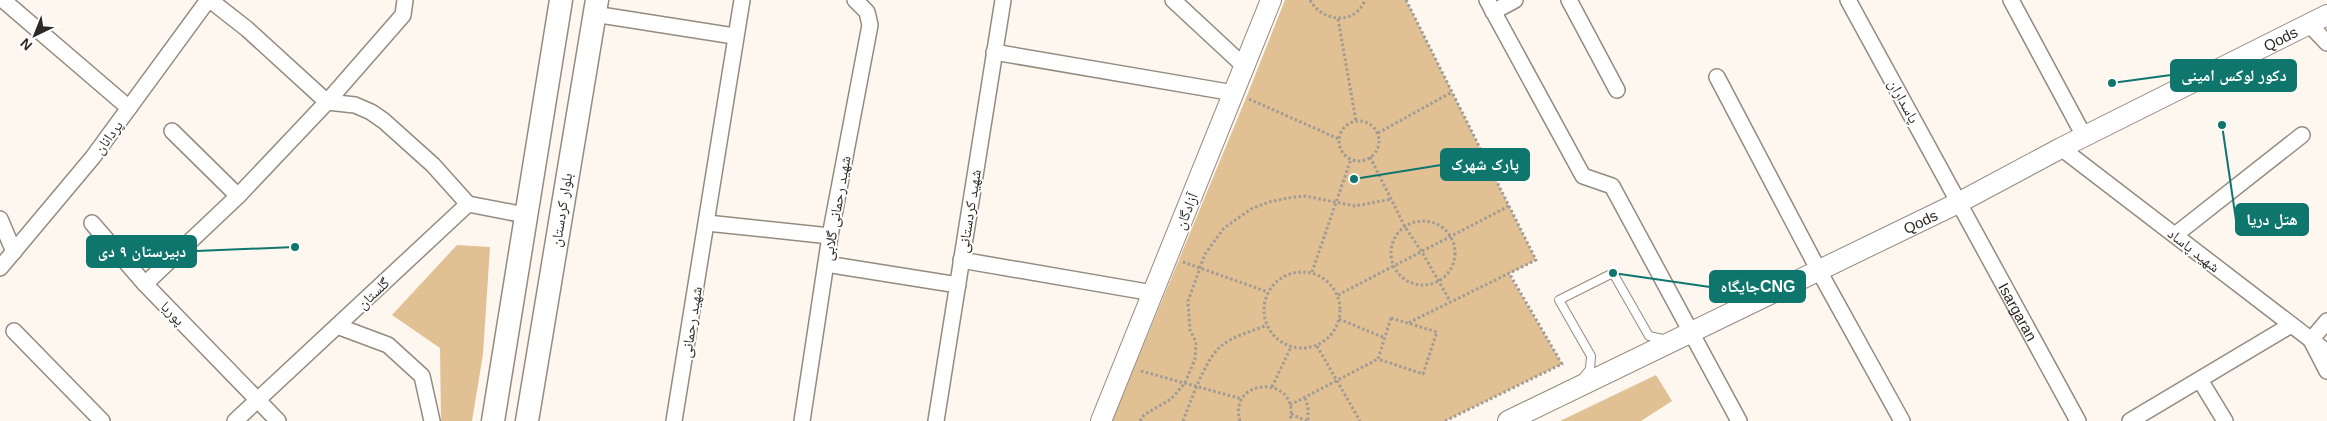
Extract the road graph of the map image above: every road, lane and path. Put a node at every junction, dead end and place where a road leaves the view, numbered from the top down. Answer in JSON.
{"nodes":[{"id":1,"x":3,"y":0,"type":"edge"},
{"id":2,"x":209,"y":0,"type":"edge"},
{"id":3,"x":405,"y":0,"type":"edge"},
{"id":4,"x":561,"y":0,"type":"edge"},
{"id":5,"x":742,"y":0,"type":"edge"},
{"id":6,"x":856,"y":0,"type":"edge"},
{"id":7,"x":1003,"y":0,"type":"edge"},
{"id":8,"x":1173,"y":0,"type":"edge"},
{"id":9,"x":1271,"y":0,"type":"edge"},
{"id":10,"x":1310,"y":0,"type":"edge"},
{"id":11,"x":1365,"y":0,"type":"edge"},
{"id":12,"x":1406,"y":0,"type":"edge"},
{"id":13,"x":1515,"y":0,"type":"edge"},
{"id":14,"x":1569,"y":0,"type":"edge"},
{"id":15,"x":1848,"y":0,"type":"edge"},
{"id":16,"x":2012,"y":0,"type":"edge"},
{"id":17,"x":1490,"y":6,"type":"edge"},
{"id":18,"x":596,"y":7,"type":"edge"},
{"id":19,"x":2327,"y":15,"type":"edge"},
{"id":20,"x":1338,"y":18,"type":"junction"},
{"id":21,"x":2309,"y":24,"type":"junction"},
{"id":22,"x":734,"y":36,"type":"junction"},
{"id":23,"x":2327,"y":43,"type":"edge"},
{"id":24,"x":994,"y":52,"type":"junction"},
{"id":25,"x":1244,"y":66,"type":"junction"},
{"id":26,"x":1717,"y":77,"type":"dead end"},
{"id":27,"x":1617,"y":90,"type":"dead end"},
{"id":28,"x":1242,"y":91,"type":"junction"},
{"id":29,"x":1452,"y":92,"type":"junction"},
{"id":30,"x":327,"y":102,"type":"junction"},
{"id":31,"x":129,"y":108,"type":"junction"},
{"id":32,"x":1356,"y":121,"type":"junction"},
{"id":33,"x":172,"y":131,"type":"dead end"},
{"id":34,"x":1378,"y":133,"type":"junction"},
{"id":35,"x":2302,"y":135,"type":"dead end"},
{"id":36,"x":2084,"y":136,"type":"junction"},
{"id":37,"x":1339,"y":139,"type":"junction"},
{"id":38,"x":2061,"y":148,"type":"junction"},
{"id":39,"x":1370,"y":157,"type":"junction"},
{"id":40,"x":1352,"y":159,"type":"junction"},
{"id":41,"x":532,"y":177,"type":"junction"},
{"id":42,"x":566,"y":182,"type":"junction"},
{"id":43,"x":238,"y":196,"type":"junction"},
{"id":44,"x":1392,"y":200,"type":"junction"},
{"id":45,"x":1960,"y":202,"type":"junction"},
{"id":46,"x":1336,"y":203,"type":"junction"},
{"id":47,"x":468,"y":204,"type":"junction"},
{"id":48,"x":1509,"y":206,"type":"junction"},
{"id":49,"x":525,"y":216,"type":"junction"},
{"id":50,"x":0,"y":219,"type":"edge"},
{"id":51,"x":707,"y":222,"type":"junction"},
{"id":52,"x":92,"y":224,"type":"dead end"},
{"id":53,"x":1405,"y":226,"type":"junction"},
{"id":54,"x":2174,"y":235,"type":"junction"},
{"id":55,"x":830,"y":236,"type":"junction"},
{"id":56,"x":1451,"y":236,"type":"junction"},
{"id":57,"x":14,"y":252,"type":"junction"},
{"id":58,"x":1422,"y":252,"type":"junction"},
{"id":59,"x":961,"y":260,"type":"junction"},
{"id":60,"x":1178,"y":260,"type":"dead end"},
{"id":61,"x":826,"y":264,"type":"junction"},
{"id":62,"x":1393,"y":265,"type":"junction"},
{"id":63,"x":0,"y":268,"type":"edge"},
{"id":64,"x":1198,"y":268,"type":"junction"},
{"id":65,"x":1819,"y":271,"type":"junction"},
{"id":66,"x":1312,"y":272,"type":"junction"},
{"id":67,"x":1509,"y":273,"type":"junction"},
{"id":68,"x":1440,"y":282,"type":"junction"},
{"id":69,"x":145,"y":284,"type":"junction"},
{"id":70,"x":958,"y":285,"type":"junction"},
{"id":71,"x":1153,"y":292,"type":"junction"},
{"id":72,"x":1268,"y":292,"type":"junction"},
{"id":73,"x":1338,"y":296,"type":"junction"},
{"id":74,"x":1450,"y":302,"type":"junction"},
{"id":75,"x":1340,"y":319,"type":"junction"},
{"id":76,"x":2327,"y":320,"type":"edge"},
{"id":77,"x":1408,"y":323,"type":"junction"},
{"id":78,"x":1267,"y":325,"type":"junction"},
{"id":79,"x":2291,"y":325,"type":"junction"},
{"id":80,"x":337,"y":326,"type":"junction"},
{"id":81,"x":14,"y":331,"type":"dead end"},
{"id":82,"x":1685,"y":335,"type":"junction"},
{"id":83,"x":1385,"y":338,"type":"junction"},
{"id":84,"x":2311,"y":340,"type":"junction"},
{"id":85,"x":1317,"y":346,"type":"junction"},
{"id":86,"x":1291,"y":347,"type":"junction"},
{"id":87,"x":2327,"y":352,"type":"edge"},
{"id":88,"x":1378,"y":359,"type":"junction"},
{"id":89,"x":1124,"y":365,"type":"junction"},
{"id":90,"x":2327,"y":371,"type":"edge"},
{"id":91,"x":2200,"y":380,"type":"junction"},
{"id":92,"x":1185,"y":383,"type":"junction"},
{"id":93,"x":1196,"y":386,"type":"junction"},
{"id":94,"x":1272,"y":387,"type":"junction"},
{"id":95,"x":1572,"y":390,"type":"junction"},
{"id":96,"x":1305,"y":398,"type":"junction"},
{"id":97,"x":1242,"y":399,"type":"junction"},
{"id":98,"x":256,"y":401,"type":"junction"},
{"id":99,"x":1290,"y":405,"type":"junction"},
{"id":100,"x":1291,"y":414,"type":"junction"},
{"id":101,"x":102,"y":421,"type":"edge"},
{"id":102,"x":236,"y":421,"type":"edge"},
{"id":103,"x":278,"y":421,"type":"edge"},
{"id":104,"x":432,"y":421,"type":"edge"},
{"id":105,"x":493,"y":421,"type":"edge"},
{"id":106,"x":527,"y":421,"type":"edge"},
{"id":107,"x":674,"y":421,"type":"edge"},
{"id":108,"x":802,"y":421,"type":"edge"},
{"id":109,"x":936,"y":421,"type":"edge"},
{"id":110,"x":1101,"y":421,"type":"edge"},
{"id":111,"x":1140,"y":421,"type":"edge"},
{"id":112,"x":1183,"y":421,"type":"edge"},
{"id":113,"x":1240,"y":421,"type":"edge"},
{"id":114,"x":1290,"y":421,"type":"edge"},
{"id":115,"x":1308,"y":421,"type":"edge"},
{"id":116,"x":1360,"y":421,"type":"edge"},
{"id":117,"x":1445,"y":421,"type":"edge"},
{"id":118,"x":1508,"y":421,"type":"edge"},
{"id":119,"x":1740,"y":421,"type":"edge"},
{"id":120,"x":1902,"y":421,"type":"edge"},
{"id":121,"x":2078,"y":421,"type":"edge"},
{"id":122,"x":2130,"y":421,"type":"edge"},
{"id":123,"x":2225,"y":421,"type":"edge"}],
"edges":[{"from":1,"to":31,"type":"street"},
{"from":2,"to":30,"type":"street"},
{"from":2,"to":31,"type":"street","name":"پردانان"},
{"from":3,"to":30,"type":"street"},
{"from":4,"to":41,"type":"main road"},
{"from":5,"to":22,"type":"street","name":"شهید رحمانی"},
{"from":6,"to":55,"type":"street","name":"شهید رحمانی گلابی"},
{"from":7,"to":24,"type":"street","name":"شهید کردستانی"},
{"from":8,"to":25,"type":"street"},
{"from":9,"to":25,"type":"main road","name":"آزادگان"},
{"from":10,"to":20,"type":"path"},
{"from":11,"to":20,"type":"path"},
{"from":12,"to":29,"type":"path"},
{"from":13,"to":17,"type":"street"},
{"from":14,"to":27,"type":"street"},
{"from":15,"to":45,"type":"street","name":"پاسداران"},
{"from":16,"to":36,"type":"street"},
{"from":17,"to":82,"type":"street"},
{"from":18,"to":22,"type":"street"},
{"from":18,"to":42,"type":"main road","name":"بلوار کردستان"},
{"from":19,"to":21,"type":"main road","name":"Qods"},
{"from":20,"to":32,"type":"path"},
{"from":21,"to":23,"type":"street"},
{"from":21,"to":36,"type":"main road","name":"Qods"},
{"from":22,"to":51,"type":"street","name":"شهید رحمانی"},
{"from":24,"to":28,"type":"street"},
{"from":24,"to":59,"type":"street","name":"شهید کردستانی"},
{"from":25,"to":28,"type":"main road","name":"آزادگان"},
{"from":26,"to":65,"type":"street"},
{"from":28,"to":37,"type":"path"},
{"from":28,"to":71,"type":"main road","name":"آزادگان"},
{"from":29,"to":34,"type":"path"},
{"from":29,"to":48,"type":"path"},
{"from":30,"to":43,"type":"street"},
{"from":30,"to":47,"type":"street"},
{"from":31,"to":57,"type":"street","name":"پردانان"},
{"from":32,"to":34,"type":"path"},
{"from":32,"to":37,"type":"path"},
{"from":33,"to":43,"type":"street"},
{"from":34,"to":39,"type":"path"},
{"from":35,"to":54,"type":"street"},
{"from":36,"to":38,"type":"main road","name":"Qods"},
{"from":37,"to":40,"type":"path"},
{"from":38,"to":45,"type":"main road","name":"Qods"},
{"from":38,"to":54,"type":"street","name":"شهید پاساد"},
{"from":39,"to":40,"type":"path"},
{"from":39,"to":44,"type":"path"},
{"from":40,"to":46,"type":"path"},
{"from":41,"to":42,"type":"main road"},
{"from":41,"to":49,"type":"main road"},
{"from":42,"to":106,"type":"main road","name":"بلوار کردستان"},
{"from":43,"to":69,"type":"street"},
{"from":44,"to":46,"type":"path"},
{"from":44,"to":53,"type":"path"},
{"from":45,"to":65,"type":"main road","name":"Qods"},
{"from":45,"to":121,"type":"street","name":"Isargaran"},
{"from":46,"to":64,"type":"path"},
{"from":46,"to":66,"type":"path"},
{"from":47,"to":49,"type":"street"},
{"from":47,"to":80,"type":"street","name":"گلستان"},
{"from":48,"to":56,"type":"path"},
{"from":48,"to":67,"type":"path"},
{"from":49,"to":105,"type":"main road"},
{"from":50,"to":57,"type":"street"},
{"from":51,"to":55,"type":"street"},
{"from":51,"to":107,"type":"street","name":"شهید رحمانی"},
{"from":52,"to":69,"type":"street","name":"پوریا"},
{"from":53,"to":56,"type":"path"},
{"from":53,"to":58,"type":"path"},
{"from":53,"to":62,"type":"path"},
{"from":54,"to":79,"type":"street","name":"شهید پاساد"},
{"from":55,"to":61,"type":"street","name":"شهید رحمانی گلابی"},
{"from":56,"to":58,"type":"path"},
{"from":56,"to":68,"type":"path"},
{"from":57,"to":63,"type":"street","name":"پردانان"},
{"from":58,"to":62,"type":"path"},
{"from":58,"to":68,"type":"path"},
{"from":59,"to":70,"type":"street","name":"شهید کردستانی"},
{"from":59,"to":71,"type":"street"},
{"from":60,"to":64,"type":"path"},
{"from":61,"to":70,"type":"street"},
{"from":61,"to":108,"type":"street","name":"شهید رحمانی گلابی"},
{"from":62,"to":68,"type":"path"},
{"from":62,"to":73,"type":"path"},
{"from":64,"to":72,"type":"path"},
{"from":64,"to":92,"type":"path"},
{"from":65,"to":82,"type":"main road","name":"Qods"},
{"from":65,"to":120,"type":"street"},
{"from":66,"to":72,"type":"path"},
{"from":66,"to":73,"type":"path"},
{"from":67,"to":74,"type":"path"},
{"from":67,"to":117,"type":"path"},
{"from":68,"to":74,"type":"path"},
{"from":69,"to":98,"type":"street","name":"پوریا"},
{"from":70,"to":109,"type":"street","name":"شهید کردستانی"},
{"from":71,"to":89,"type":"main road","name":"آزادگان"},
{"from":72,"to":78,"type":"path"},
{"from":73,"to":75,"type":"path"},
{"from":74,"to":77,"type":"path"},
{"from":75,"to":83,"type":"path"},
{"from":75,"to":85,"type":"path"},
{"from":76,"to":84,"type":"street"},
{"from":77,"to":83,"type":"path"},
{"from":77,"to":88,"type":"path"},
{"from":78,"to":86,"type":"path"},
{"from":78,"to":93,"type":"path"},
{"from":79,"to":84,"type":"street","name":"شهید پاساد"},
{"from":79,"to":91,"type":"street"},
{"from":80,"to":98,"type":"street","name":"گلستان"},
{"from":80,"to":104,"type":"street"},
{"from":81,"to":101,"type":"street"},
{"from":82,"to":95,"type":"main road","name":"Qods"},
{"from":82,"to":95,"type":"lane"},
{"from":82,"to":119,"type":"street"},
{"from":83,"to":88,"type":"path"},
{"from":84,"to":87,"type":"street","name":"شهید پاساد"},
{"from":84,"to":90,"type":"street"},
{"from":85,"to":86,"type":"path"},
{"from":85,"to":116,"type":"path"},
{"from":86,"to":94,"type":"path"},
{"from":88,"to":96,"type":"path"},
{"from":89,"to":92,"type":"path"},
{"from":89,"to":110,"type":"main road","name":"آزادگان"},
{"from":91,"to":122,"type":"street"},
{"from":91,"to":123,"type":"street"},
{"from":92,"to":93,"type":"path"},
{"from":92,"to":111,"type":"path"},
{"from":93,"to":97,"type":"path"},
{"from":93,"to":112,"type":"path"},
{"from":94,"to":97,"type":"path"},
{"from":94,"to":99,"type":"path"},
{"from":95,"to":118,"type":"main road","name":"Qods"},
{"from":96,"to":99,"type":"path"},
{"from":96,"to":115,"type":"path"},
{"from":97,"to":113,"type":"path"},
{"from":98,"to":102,"type":"street","name":"گلستان"},
{"from":98,"to":103,"type":"street","name":"پوریا"},
{"from":99,"to":100,"type":"path"},
{"from":100,"to":114,"type":"path"},
{"from":100,"to":115,"type":"path"}]}
